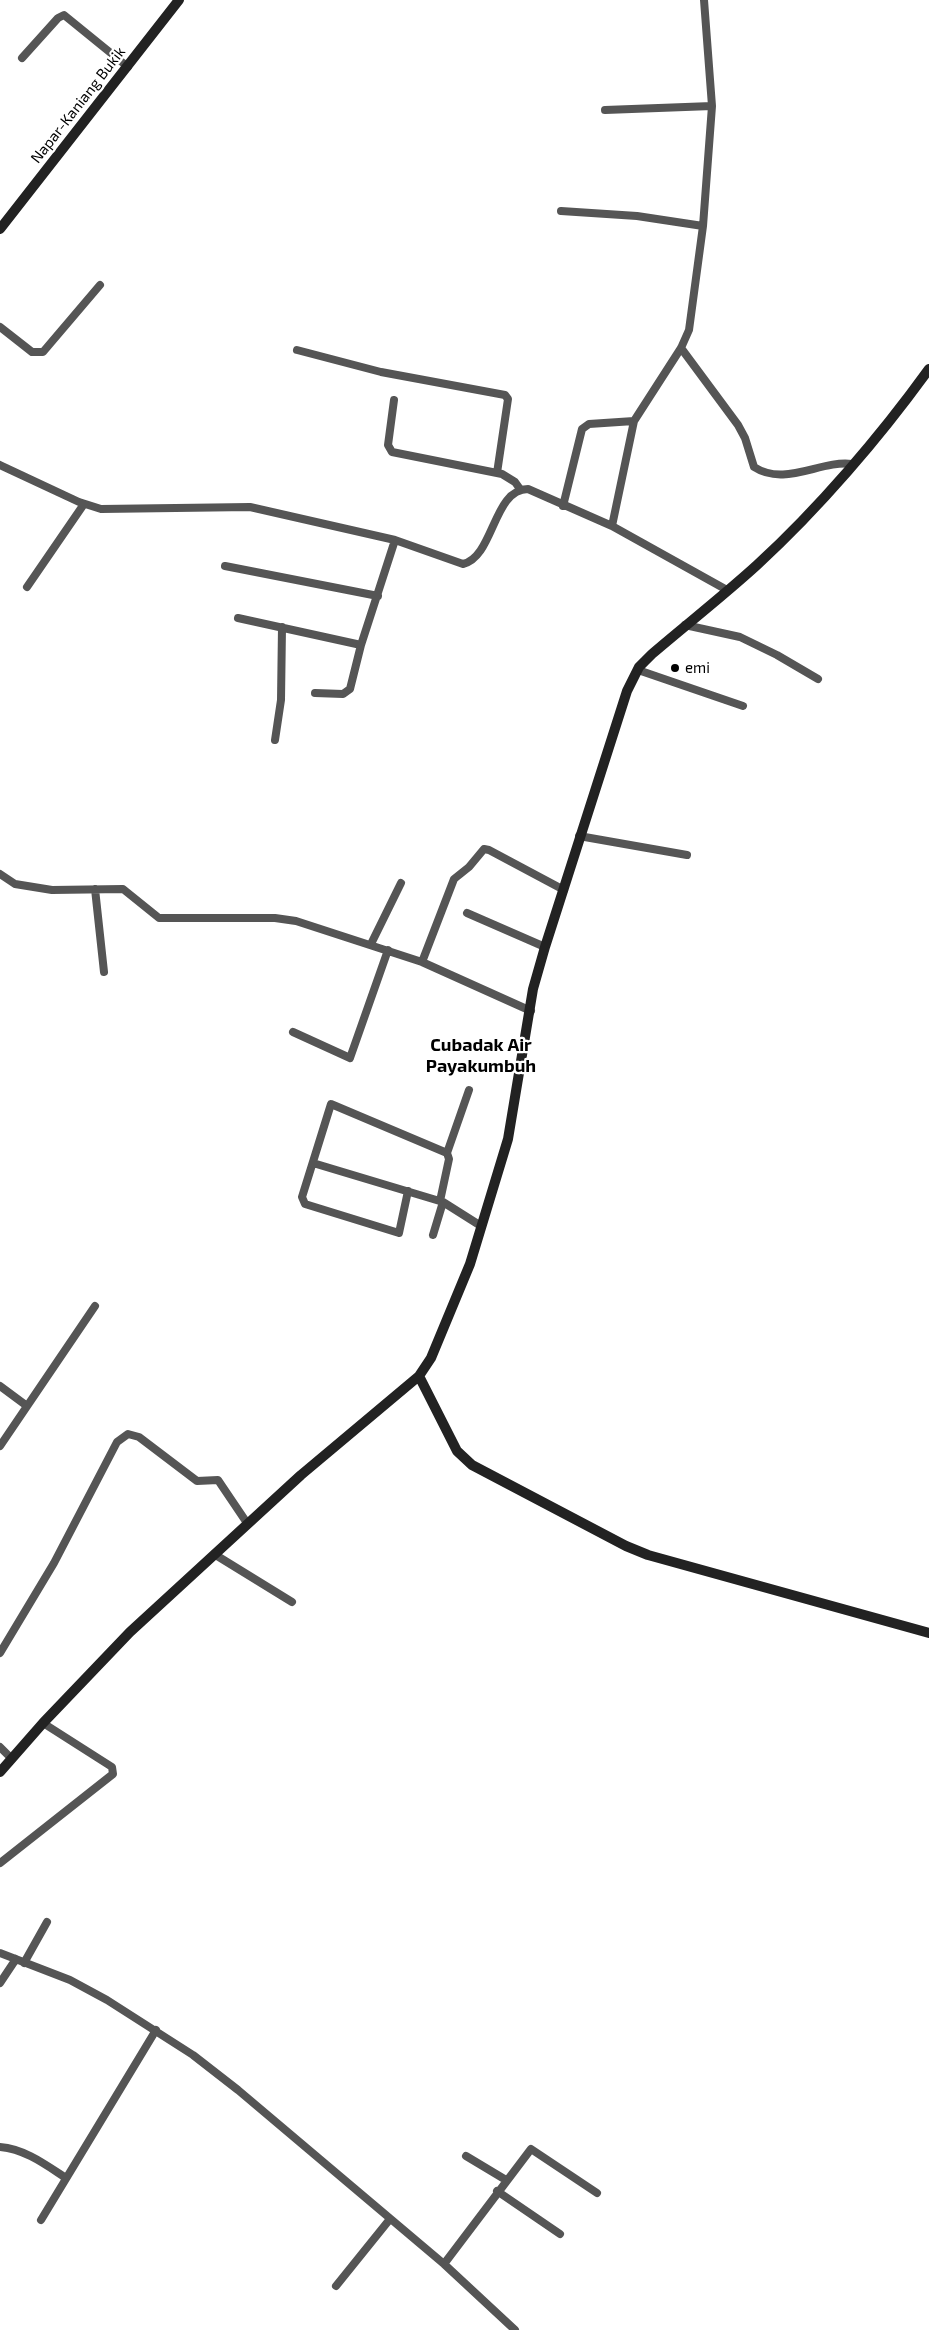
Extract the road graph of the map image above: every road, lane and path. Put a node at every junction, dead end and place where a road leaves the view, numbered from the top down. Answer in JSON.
{"nodes":[{"id":1,"x":179,"y":0,"type":"edge"},
{"id":2,"x":704,"y":0,"type":"edge"},
{"id":3,"x":22,"y":58,"type":"dead end"},
{"id":4,"x":128,"y":67,"type":"junction"},
{"id":5,"x":712,"y":106,"type":"junction"},
{"id":6,"x":605,"y":110,"type":"dead end"},
{"id":7,"x":561,"y":211,"type":"dead end"},
{"id":8,"x":703,"y":226,"type":"junction"},
{"id":9,"x":0,"y":229,"type":"edge"},
{"id":10,"x":100,"y":285,"type":"dead end"},
{"id":11,"x":0,"y":327,"type":"edge"},
{"id":12,"x":681,"y":348,"type":"junction"},
{"id":13,"x":297,"y":350,"type":"dead end"},
{"id":14,"x":929,"y":369,"type":"edge"},
{"id":15,"x":394,"y":400,"type":"dead end"},
{"id":16,"x":634,"y":421,"type":"junction"},
{"id":17,"x":852,"y":464,"type":"junction"},
{"id":18,"x":0,"y":465,"type":"edge"},
{"id":19,"x":497,"y":473,"type":"junction"},
{"id":20,"x":520,"y":489,"type":"junction"},
{"id":21,"x":84,"y":504,"type":"junction"},
{"id":22,"x":562,"y":506,"type":"junction"},
{"id":23,"x":612,"y":526,"type":"junction"},
{"id":24,"x":395,"y":540,"type":"junction"},
{"id":25,"x":225,"y":566,"type":"dead end"},
{"id":26,"x":27,"y":587,"type":"dead end"},
{"id":27,"x":727,"y":590,"type":"junction"},
{"id":28,"x":378,"y":596,"type":"junction"},
{"id":29,"x":238,"y":618,"type":"dead end"},
{"id":30,"x":685,"y":625,"type":"junction"},
{"id":31,"x":282,"y":627,"type":"junction"},
{"id":32,"x":362,"y":645,"type":"junction"},
{"id":33,"x":638,"y":670,"type":"junction"},
{"id":34,"x":818,"y":679,"type":"dead end"},
{"id":35,"x":315,"y":693,"type":"dead end"},
{"id":36,"x":743,"y":706,"type":"dead end"},
{"id":37,"x":275,"y":740,"type":"dead end"},
{"id":38,"x":579,"y":836,"type":"junction"},
{"id":39,"x":687,"y":855,"type":"dead end"},
{"id":40,"x":0,"y":874,"type":"edge"},
{"id":41,"x":401,"y":883,"type":"dead end"},
{"id":42,"x":95,"y":889,"type":"junction"},
{"id":43,"x":564,"y":890,"type":"junction"},
{"id":44,"x":467,"y":913,"type":"dead end"},
{"id":45,"x":371,"y":944,"type":"junction"},
{"id":46,"x":546,"y":947,"type":"junction"},
{"id":47,"x":388,"y":950,"type":"junction"},
{"id":48,"x":422,"y":962,"type":"junction"},
{"id":49,"x":104,"y":972,"type":"dead end"},
{"id":50,"x":530,"y":1011,"type":"junction"},
{"id":51,"x":293,"y":1032,"type":"dead end"},
{"id":52,"x":468,"y":1090,"type":"dead end"},
{"id":53,"x":447,"y":1152,"type":"junction"},
{"id":54,"x":312,"y":1163,"type":"junction"},
{"id":55,"x":408,"y":1191,"type":"junction"},
{"id":56,"x":442,"y":1201,"type":"junction"},
{"id":57,"x":481,"y":1226,"type":"junction"},
{"id":58,"x":433,"y":1236,"type":"dead end"},
{"id":59,"x":95,"y":1306,"type":"dead end"},
{"id":60,"x":418,"y":1376,"type":"junction"},
{"id":61,"x":0,"y":1386,"type":"edge"},
{"id":62,"x":27,"y":1406,"type":"junction"},
{"id":63,"x":0,"y":1446,"type":"edge"},
{"id":64,"x":247,"y":1524,"type":"junction"},
{"id":65,"x":214,"y":1554,"type":"junction"},
{"id":66,"x":292,"y":1602,"type":"dead end"},
{"id":67,"x":929,"y":1633,"type":"edge"},
{"id":68,"x":0,"y":1653,"type":"edge"},
{"id":69,"x":43,"y":1723,"type":"junction"},
{"id":70,"x":0,"y":1747,"type":"edge"},
{"id":71,"x":12,"y":1759,"type":"junction"},
{"id":72,"x":0,"y":1772,"type":"edge"},
{"id":73,"x":0,"y":1863,"type":"edge"},
{"id":74,"x":47,"y":1922,"type":"dead end"},
{"id":75,"x":0,"y":1953,"type":"edge"},
{"id":76,"x":16,"y":1959,"type":"junction"},
{"id":77,"x":24,"y":1963,"type":"junction"},
{"id":78,"x":0,"y":1982,"type":"edge"},
{"id":79,"x":156,"y":2030,"type":"junction"},
{"id":80,"x":0,"y":2147,"type":"edge"},
{"id":81,"x":466,"y":2156,"type":"dead end"},
{"id":82,"x":66,"y":2178,"type":"junction"},
{"id":83,"x":506,"y":2180,"type":"junction"},
{"id":84,"x":497,"y":2191,"type":"junction"},
{"id":85,"x":597,"y":2193,"type":"dead end"},
{"id":86,"x":41,"y":2220,"type":"dead end"},
{"id":87,"x":390,"y":2220,"type":"junction"},
{"id":88,"x":560,"y":2234,"type":"dead end"},
{"id":89,"x":444,"y":2264,"type":"junction"},
{"id":90,"x":336,"y":2286,"type":"dead end"},
{"id":91,"x":515,"y":2330,"type":"edge"}],
"edges":[{"from":1,"to":4,"type":"street","name":"Napar-Kaniang Bukik"},
{"from":2,"to":5,"type":"street"},
{"from":3,"to":4,"type":"street"},
{"from":4,"to":9,"type":"street","name":"Napar-Kaniang Bukik"},
{"from":5,"to":6,"type":"street"},
{"from":5,"to":8,"type":"street"},
{"from":7,"to":8,"type":"street"},
{"from":8,"to":12,"type":"street"},
{"from":10,"to":11,"type":"street"},
{"from":12,"to":16,"type":"street"},
{"from":12,"to":17,"type":"street"},
{"from":13,"to":19,"type":"street"},
{"from":14,"to":17,"type":"street"},
{"from":15,"to":19,"type":"street"},
{"from":16,"to":22,"type":"street"},
{"from":16,"to":23,"type":"street"},
{"from":17,"to":27,"type":"street"},
{"from":18,"to":21,"type":"street"},
{"from":19,"to":20,"type":"street"},
{"from":20,"to":22,"type":"street"},
{"from":20,"to":24,"type":"street"},
{"from":21,"to":24,"type":"street"},
{"from":21,"to":26,"type":"street"},
{"from":22,"to":23,"type":"street"},
{"from":23,"to":27,"type":"street"},
{"from":24,"to":28,"type":"street"},
{"from":25,"to":28,"type":"street"},
{"from":27,"to":30,"type":"street"},
{"from":28,"to":32,"type":"street"},
{"from":29,"to":31,"type":"street"},
{"from":30,"to":33,"type":"street"},
{"from":30,"to":34,"type":"street"},
{"from":31,"to":32,"type":"street"},
{"from":31,"to":37,"type":"street"},
{"from":32,"to":35,"type":"street"},
{"from":33,"to":36,"type":"street"},
{"from":33,"to":38,"type":"street"},
{"from":38,"to":39,"type":"street"},
{"from":38,"to":43,"type":"street"},
{"from":40,"to":42,"type":"street"},
{"from":41,"to":45,"type":"street"},
{"from":42,"to":45,"type":"street"},
{"from":42,"to":49,"type":"street"},
{"from":43,"to":46,"type":"street"},
{"from":43,"to":48,"type":"street"},
{"from":44,"to":46,"type":"street"},
{"from":45,"to":47,"type":"street"},
{"from":46,"to":50,"type":"street"},
{"from":47,"to":48,"type":"street"},
{"from":47,"to":51,"type":"street"},
{"from":48,"to":50,"type":"street"},
{"from":50,"to":57,"type":"street"},
{"from":52,"to":53,"type":"street"},
{"from":53,"to":54,"type":"street"},
{"from":53,"to":56,"type":"street"},
{"from":54,"to":55,"type":"street"},
{"from":54,"to":55,"type":"street"},
{"from":55,"to":56,"type":"street"},
{"from":56,"to":57,"type":"street"},
{"from":56,"to":58,"type":"street"},
{"from":57,"to":60,"type":"street"},
{"from":59,"to":62,"type":"street"},
{"from":60,"to":64,"type":"street"},
{"from":60,"to":67,"type":"street"},
{"from":61,"to":62,"type":"street"},
{"from":62,"to":63,"type":"street"},
{"from":64,"to":65,"type":"street"},
{"from":64,"to":68,"type":"street"},
{"from":65,"to":66,"type":"street"},
{"from":65,"to":69,"type":"street"},
{"from":69,"to":71,"type":"street"},
{"from":69,"to":73,"type":"street"},
{"from":70,"to":71,"type":"street"},
{"from":71,"to":72,"type":"street"},
{"from":74,"to":77,"type":"street"},
{"from":75,"to":76,"type":"street"},
{"from":76,"to":77,"type":"street"},
{"from":76,"to":78,"type":"street"},
{"from":77,"to":79,"type":"street"},
{"from":79,"to":82,"type":"street"},
{"from":79,"to":87,"type":"street"},
{"from":80,"to":82,"type":"street"},
{"from":81,"to":83,"type":"street"},
{"from":82,"to":86,"type":"street"},
{"from":83,"to":84,"type":"street"},
{"from":83,"to":85,"type":"street"},
{"from":84,"to":88,"type":"street"},
{"from":84,"to":89,"type":"street"},
{"from":87,"to":89,"type":"street"},
{"from":87,"to":90,"type":"street"},
{"from":89,"to":91,"type":"street"}]}
